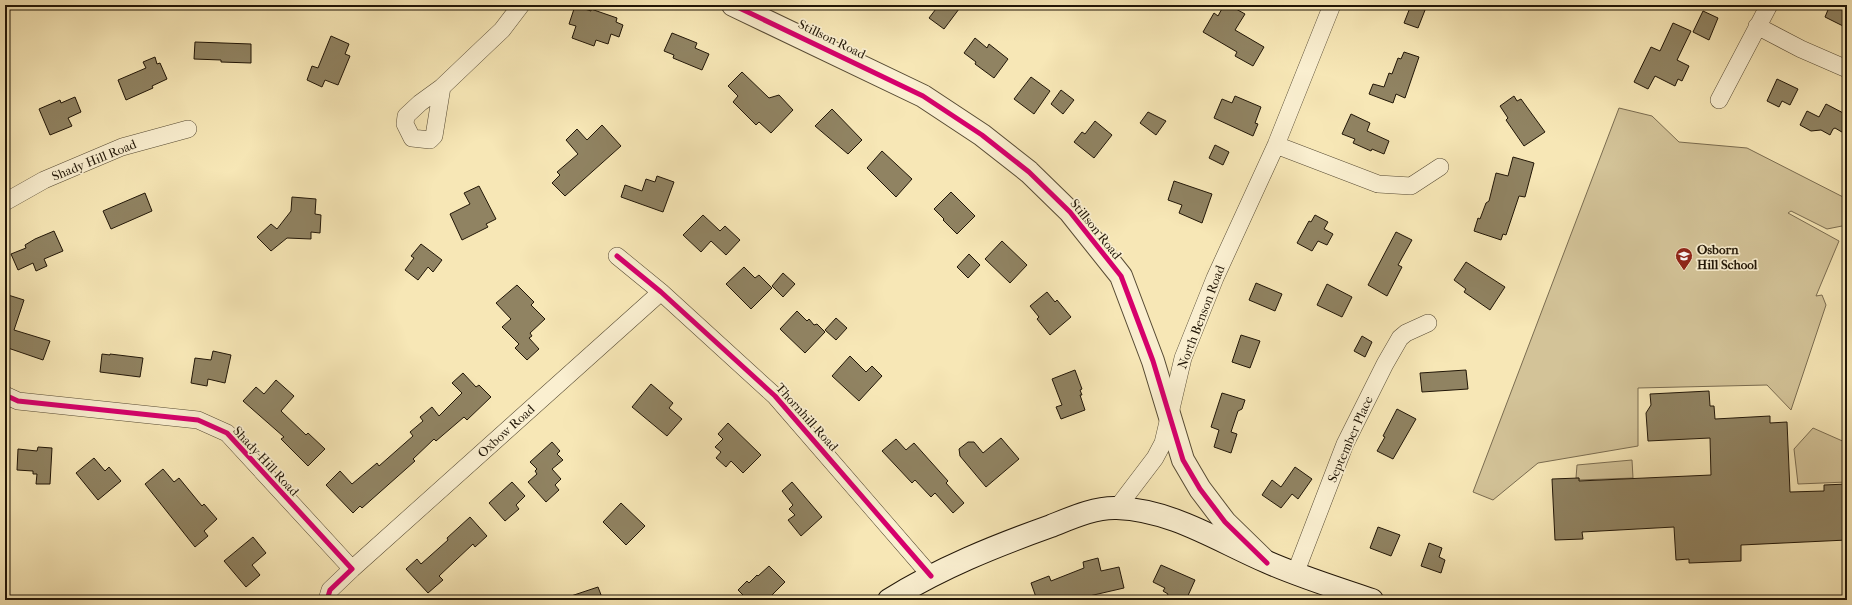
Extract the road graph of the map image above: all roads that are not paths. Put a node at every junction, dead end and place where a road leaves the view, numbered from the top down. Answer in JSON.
{"nodes":[{"id":1,"x":521,"y":5,"type":"edge"},
{"id":2,"x":733,"y":5,"type":"edge"},
{"id":3,"x":1332,"y":5,"type":"edge"},
{"id":4,"x":1769,"y":5,"type":"edge"},
{"id":5,"x":1757,"y":26,"type":"junction"},
{"id":6,"x":1847,"y":69,"type":"edge"},
{"id":7,"x":442,"y":87,"type":"dead end"},
{"id":8,"x":1719,"y":100,"type":"dead end"},
{"id":9,"x":188,"y":129,"type":"dead end"},
{"id":10,"x":1276,"y":145,"type":"junction"},
{"id":11,"x":1440,"y":167,"type":"dead end"},
{"id":12,"x":5,"y":202,"type":"edge"},
{"id":13,"x":617,"y":256,"type":"dead end"},
{"id":14,"x":662,"y":292,"type":"junction"},
{"id":15,"x":1428,"y":322,"type":"dead end"},
{"id":16,"x":5,"y":395,"type":"edge"},
{"id":17,"x":1168,"y":415,"type":"junction"},
{"id":18,"x":1117,"y":508,"type":"junction"},
{"id":19,"x":1268,"y":562,"type":"junction"},
{"id":20,"x":352,"y":569,"type":"junction"},
{"id":21,"x":1296,"y":574,"type":"junction"},
{"id":22,"x":931,"y":576,"type":"junction"},
{"id":23,"x":327,"y":600,"type":"edge"},
{"id":24,"x":889,"y":600,"type":"edge"},
{"id":25,"x":1372,"y":600,"type":"edge"}],
"edges":[{"from":1,"to":7,"type":"street"},
{"from":2,"to":17,"type":"street","name":"Stillson Road"},
{"from":3,"to":10,"type":"street","name":"North Benson Road"},
{"from":4,"to":5,"type":"street"},
{"from":5,"to":6,"type":"street"},
{"from":5,"to":8,"type":"street"},
{"from":9,"to":12,"type":"street","name":"Shady Hill Road"},
{"from":10,"to":11,"type":"street"},
{"from":10,"to":17,"type":"street","name":"North Benson Road"},
{"from":13,"to":14,"type":"street","name":"Thornhill Road"},
{"from":14,"to":20,"type":"street","name":"Oxbow Road"},
{"from":14,"to":22,"type":"street","name":"Thornhill Road"},
{"from":15,"to":21,"type":"street","name":"September Place"},
{"from":16,"to":20,"type":"street","name":"Shady Hill Road"},
{"from":17,"to":18,"type":"street","name":"North Benson Road"},
{"from":17,"to":19,"type":"street","name":"Stillson Road"},
{"from":18,"to":19,"type":"street","name":"Stillson Road"},
{"from":18,"to":22,"type":"street"},
{"from":19,"to":21,"type":"street","name":"Stillson Road"},
{"from":20,"to":23,"type":"street"},
{"from":21,"to":25,"type":"street","name":"Stillson Road"},
{"from":22,"to":24,"type":"street"}]}
